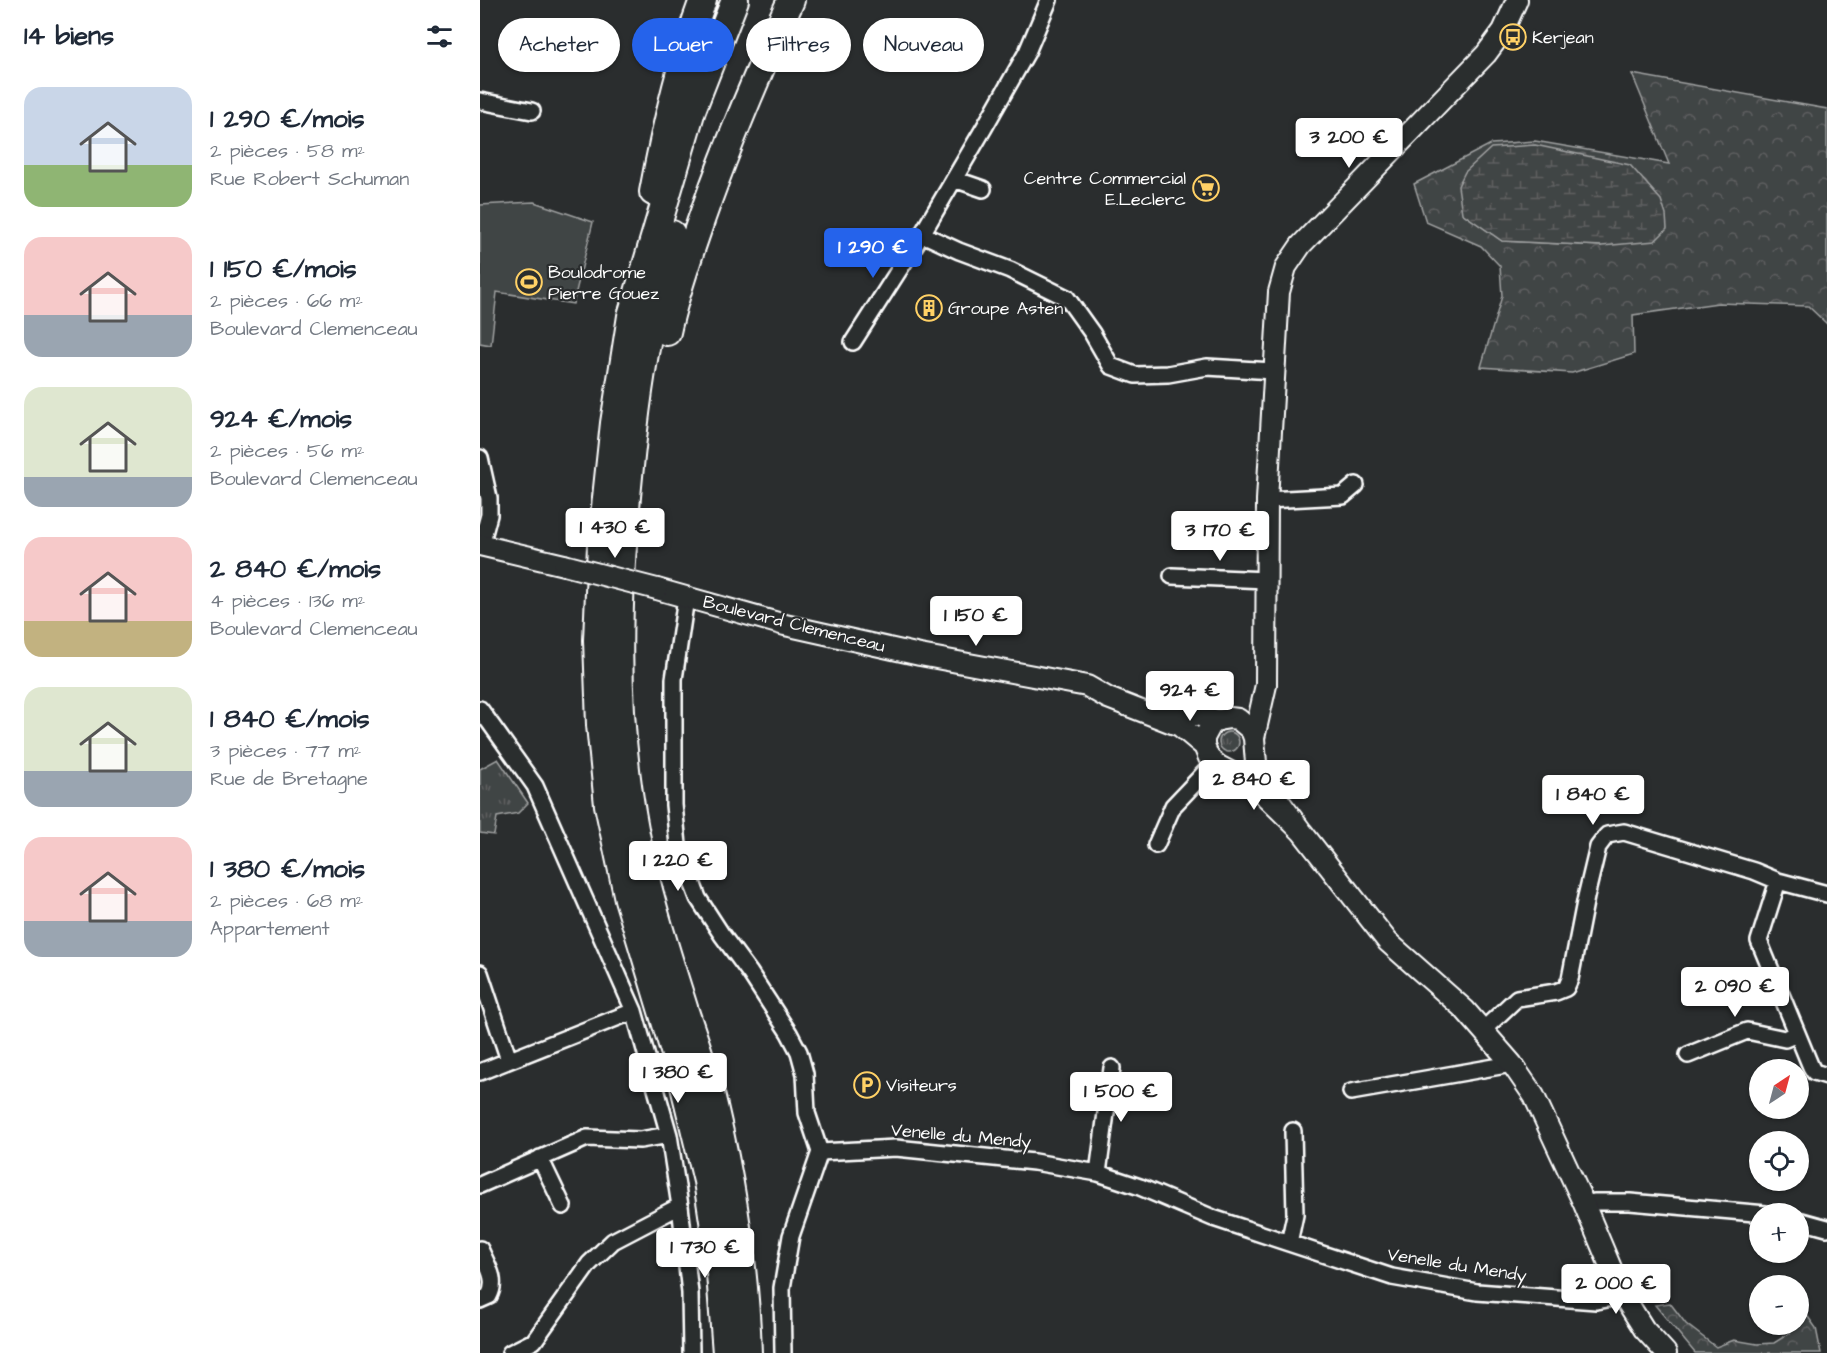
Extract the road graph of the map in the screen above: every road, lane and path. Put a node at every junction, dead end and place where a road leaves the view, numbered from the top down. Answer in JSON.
{"nodes":[{"id":1,"x":703,"y":0,"type":"edge"},
{"id":2,"x":735,"y":0,"type":"edge"},
{"id":3,"x":746,"y":0,"type":"edge"},
{"id":4,"x":790,"y":0,"type":"edge"},
{"id":5,"x":1049,"y":0,"type":"edge"},
{"id":6,"x":1517,"y":0,"type":"edge"},
{"id":7,"x":480,"y":101,"type":"edge"},
{"id":8,"x":532,"y":111,"type":"dead end"},
{"id":9,"x":954,"y":179,"type":"junction"},
{"id":10,"x":983,"y":189,"type":"dead end"},
{"id":11,"x":922,"y":234,"type":"junction"},
{"id":12,"x":631,"y":316,"type":"junction"},
{"id":13,"x":853,"y":342,"type":"dead end"},
{"id":14,"x":1274,"y":370,"type":"junction"},
{"id":15,"x":480,"y":458,"type":"edge"},
{"id":16,"x":1356,"y":485,"type":"dead end"},
{"id":17,"x":1267,"y":500,"type":"junction"},
{"id":18,"x":623,"y":535,"type":"junction"},
{"id":19,"x":480,"y":545,"type":"edge"},
{"id":20,"x":1172,"y":576,"type":"dead end"},
{"id":21,"x":1267,"y":580,"type":"junction"},
{"id":22,"x":686,"y":597,"type":"junction"},
{"id":23,"x":1087,"y":686,"type":"junction"},
{"id":24,"x":1262,"y":697,"type":"junction"},
{"id":25,"x":480,"y":709,"type":"edge"},
{"id":26,"x":1224,"y":719,"type":"junction"},
{"id":27,"x":1254,"y":742,"type":"junction"},
{"id":28,"x":1204,"y":746,"type":"junction"},
{"id":29,"x":1219,"y":765,"type":"junction"},
{"id":30,"x":1302,"y":832,"type":"junction"},
{"id":31,"x":1156,"y":845,"type":"dead end"},
{"id":32,"x":1778,"y":881,"type":"junction"},
{"id":33,"x":1827,"y":894,"type":"edge"},
{"id":34,"x":480,"y":976,"type":"edge"},
{"id":35,"x":634,"y":1011,"type":"junction"},
{"id":36,"x":1484,"y":1030,"type":"junction"},
{"id":37,"x":1797,"y":1034,"type":"junction"},
{"id":38,"x":1688,"y":1055,"type":"dead end"},
{"id":39,"x":509,"y":1060,"type":"junction"},
{"id":40,"x":1512,"y":1064,"type":"junction"},
{"id":41,"x":1112,"y":1068,"type":"dead end"},
{"id":42,"x":480,"y":1072,"type":"edge"},
{"id":43,"x":1827,"y":1076,"type":"edge"},
{"id":44,"x":1351,"y":1092,"type":"dead end"},
{"id":45,"x":1293,"y":1131,"type":"dead end"},
{"id":46,"x":669,"y":1135,"type":"junction"},
{"id":47,"x":820,"y":1152,"type":"junction"},
{"id":48,"x":540,"y":1158,"type":"junction"},
{"id":49,"x":1098,"y":1173,"type":"junction"},
{"id":50,"x":480,"y":1185,"type":"edge"},
{"id":51,"x":1584,"y":1204,"type":"junction"},
{"id":52,"x":563,"y":1206,"type":"dead end"},
{"id":53,"x":680,"y":1206,"type":"junction"},
{"id":54,"x":1749,"y":1212,"type":"edge"},
{"id":55,"x":1809,"y":1223,"type":"edge"},
{"id":56,"x":1827,"y":1228,"type":"edge"},
{"id":57,"x":1289,"y":1243,"type":"junction"},
{"id":58,"x":480,"y":1249,"type":"edge"},
{"id":59,"x":1622,"y":1294,"type":"junction"},
{"id":60,"x":480,"y":1300,"type":"edge"},
{"id":61,"x":510,"y":1353,"type":"edge"},
{"id":62,"x":691,"y":1353,"type":"edge"},
{"id":63,"x":726,"y":1353,"type":"edge"},
{"id":64,"x":748,"y":1353,"type":"edge"},
{"id":65,"x":783,"y":1353,"type":"edge"},
{"id":66,"x":1666,"y":1353,"type":"edge"}],
"edges":[{"from":1,"to":12,"type":"highway"},
{"from":2,"to":12,"type":"highway"},
{"from":3,"to":18,"type":"highway"},
{"from":4,"to":18,"type":"highway"},
{"from":5,"to":9,"type":"street"},
{"from":6,"to":14,"type":"street"},
{"from":7,"to":8,"type":"street"},
{"from":9,"to":10,"type":"street"},
{"from":9,"to":11,"type":"street"},
{"from":11,"to":13,"type":"street"},
{"from":11,"to":14,"type":"street"},
{"from":12,"to":63,"type":"highway"},
{"from":14,"to":17,"type":"street"},
{"from":15,"to":19,"type":"street"},
{"from":16,"to":17,"type":"street"},
{"from":17,"to":21,"type":"street"},
{"from":18,"to":64,"type":"highway"},
{"from":19,"to":22,"type":"street","name":"Boulevard Clemenceau","bridge":true},
{"from":20,"to":21,"type":"street"},
{"from":21,"to":24,"type":"street"},
{"from":22,"to":23,"type":"street","name":"Boulevard Clemenceau"},
{"from":22,"to":47,"type":"street"},
{"from":23,"to":26,"type":"street"},
{"from":23,"to":28,"type":"street","name":"Boulevard Clemenceau"},
{"from":24,"to":26,"type":"street"},
{"from":24,"to":27,"type":"street"},
{"from":25,"to":35,"type":"street"},
{"from":26,"to":27,"type":"street"},
{"from":26,"to":28,"type":"street"},
{"from":27,"to":29,"type":"street"},
{"from":27,"to":30,"type":"street"},
{"from":28,"to":29,"type":"street"},
{"from":29,"to":30,"type":"street"},
{"from":29,"to":31,"type":"street"},
{"from":30,"to":36,"type":"street"},
{"from":32,"to":33,"type":"street"},
{"from":32,"to":36,"type":"street"},
{"from":32,"to":37,"type":"street"},
{"from":34,"to":39,"type":"street"},
{"from":35,"to":39,"type":"street"},
{"from":35,"to":46,"type":"street"},
{"from":36,"to":40,"type":"street"},
{"from":37,"to":38,"type":"street"},
{"from":37,"to":43,"type":"street"},
{"from":39,"to":42,"type":"street"},
{"from":40,"to":44,"type":"street"},
{"from":40,"to":51,"type":"street"},
{"from":41,"to":49,"type":"street"},
{"from":45,"to":57,"type":"street"},
{"from":46,"to":48,"type":"street"},
{"from":46,"to":53,"type":"street"},
{"from":47,"to":49,"type":"street","name":"Venelle du Mendy"},
{"from":47,"to":65,"type":"street"},
{"from":48,"to":50,"type":"street"},
{"from":48,"to":52,"type":"street"},
{"from":49,"to":57,"type":"street","name":"Venelle du Mendy"},
{"from":51,"to":54,"type":"street"},
{"from":51,"to":59,"type":"street"},
{"from":53,"to":61,"type":"street"},
{"from":53,"to":62,"type":"street"},
{"from":55,"to":56,"type":"street"},
{"from":57,"to":59,"type":"street","name":"Venelle du Mendy"},
{"from":58,"to":60,"type":"street"},
{"from":59,"to":66,"type":"street"}]}
